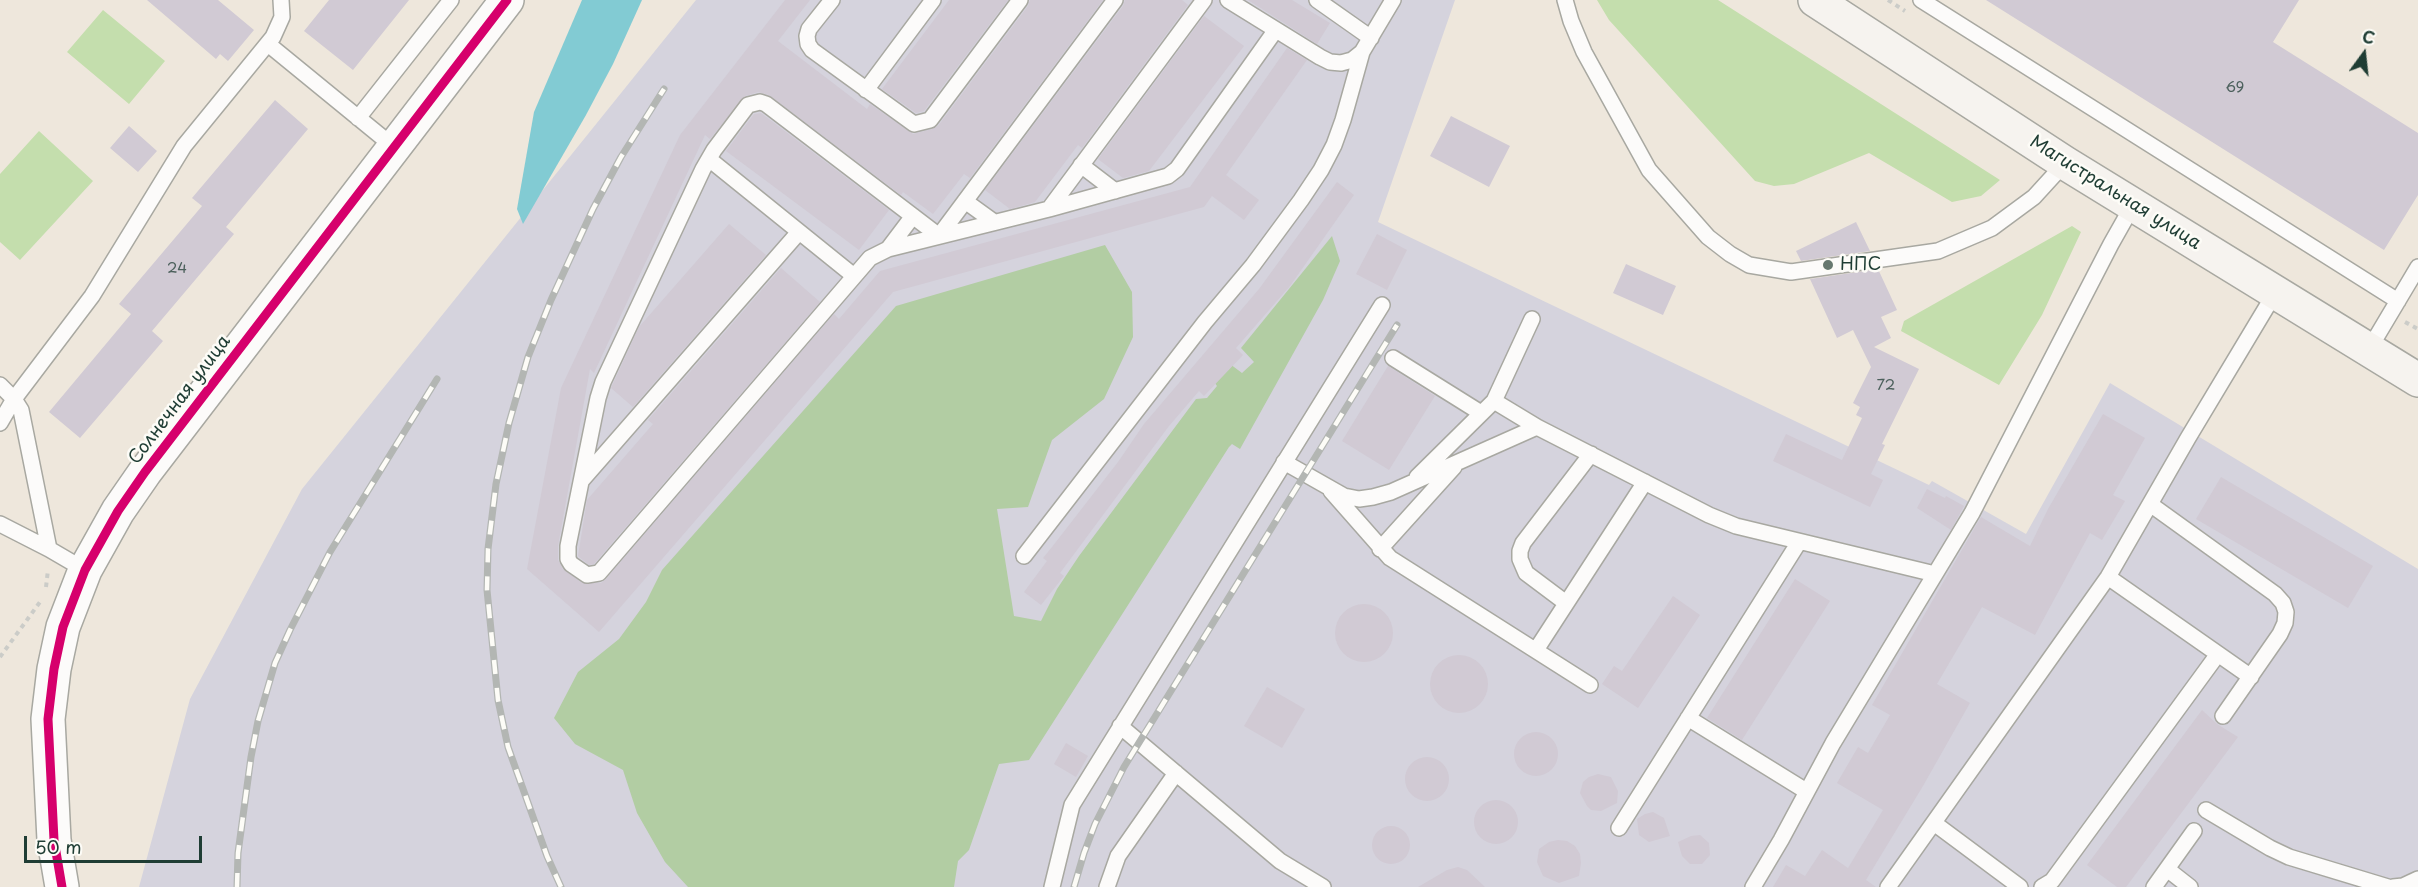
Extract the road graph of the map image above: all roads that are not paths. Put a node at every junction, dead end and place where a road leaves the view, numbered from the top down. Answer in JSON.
{"nodes":[{"id":1,"x":281,"y":0,"type":"edge"},
{"id":2,"x":451,"y":0,"type":"edge"},
{"id":3,"x":507,"y":0,"type":"edge"},
{"id":4,"x":832,"y":0,"type":"edge"},
{"id":5,"x":933,"y":0,"type":"edge"},
{"id":6,"x":1020,"y":0,"type":"edge"},
{"id":7,"x":1115,"y":0,"type":"edge"},
{"id":8,"x":1204,"y":0,"type":"edge"},
{"id":9,"x":1228,"y":0,"type":"edge"},
{"id":10,"x":1317,"y":0,"type":"edge"},
{"id":11,"x":1393,"y":0,"type":"edge"},
{"id":12,"x":1565,"y":0,"type":"edge"},
{"id":13,"x":1815,"y":0,"type":"edge"},
{"id":14,"x":1921,"y":0,"type":"edge"},
{"id":15,"x":1275,"y":31,"type":"junction"},
{"id":16,"x":1371,"y":38,"type":"junction"},
{"id":17,"x":268,"y":44,"type":"junction"},
{"id":18,"x":1362,"y":52,"type":"junction"},
{"id":19,"x":866,"y":90,"type":"junction"},
{"id":20,"x":358,"y":118,"type":"junction"},
{"id":21,"x":394,"y":147,"type":"junction"},
{"id":22,"x":709,"y":159,"type":"junction"},
{"id":23,"x":2065,"y":163,"type":"junction"},
{"id":24,"x":1081,"y":165,"type":"junction"},
{"id":25,"x":1115,"y":191,"type":"junction"},
{"id":26,"x":965,"y":201,"type":"junction"},
{"id":27,"x":2133,"y":205,"type":"junction"},
{"id":28,"x":1049,"y":209,"type":"junction"},
{"id":29,"x":913,"y":216,"type":"junction"},
{"id":30,"x":994,"y":222,"type":"junction"},
{"id":31,"x":799,"y":232,"type":"junction"},
{"id":32,"x":939,"y":236,"type":"junction"},
{"id":33,"x":888,"y":249,"type":"junction"},
{"id":34,"x":2418,"y":267,"type":"edge"},
{"id":35,"x":854,"y":276,"type":"junction"},
{"id":36,"x":2275,"y":293,"type":"junction"},
{"id":37,"x":2398,"y":301,"type":"junction"},
{"id":38,"x":1382,"y":305,"type":"dead end"},
{"id":39,"x":1532,"y":319,"type":"dead end"},
{"id":40,"x":2368,"y":351,"type":"junction"},
{"id":41,"x":1394,"y":358,"type":"dead end"},
{"id":42,"x":2418,"y":381,"type":"edge"},
{"id":43,"x":0,"y":385,"type":"edge"},
{"id":44,"x":14,"y":399,"type":"junction"},
{"id":45,"x":1494,"y":401,"type":"junction"},
{"id":46,"x":1481,"y":413,"type":"junction"},
{"id":47,"x":0,"y":423,"type":"edge"},
{"id":48,"x":1537,"y":427,"type":"junction"},
{"id":49,"x":1591,"y":454,"type":"junction"},
{"id":50,"x":1284,"y":462,"type":"junction"},
{"id":51,"x":1459,"y":462,"type":"junction"},
{"id":52,"x":581,"y":481,"type":"junction"},
{"id":53,"x":1645,"y":482,"type":"junction"},
{"id":54,"x":1409,"y":484,"type":"junction"},
{"id":55,"x":1329,"y":489,"type":"junction"},
{"id":56,"x":2150,"y":504,"type":"junction"},
{"id":57,"x":0,"y":524,"type":"edge"},
{"id":58,"x":1799,"y":542,"type":"junction"},
{"id":59,"x":50,"y":549,"type":"junction"},
{"id":60,"x":1380,"y":549,"type":"junction"},
{"id":61,"x":1024,"y":556,"type":"dead end"},
{"id":62,"x":85,"y":570,"type":"junction"},
{"id":63,"x":1935,"y":574,"type":"junction"},
{"id":64,"x":2108,"y":578,"type":"junction"},
{"id":65,"x":1566,"y":603,"type":"junction"},
{"id":66,"x":1536,"y":650,"type":"junction"},
{"id":67,"x":2218,"y":654,"type":"junction"},
{"id":68,"x":2251,"y":677,"type":"junction"},
{"id":69,"x":1590,"y":685,"type":"dead end"},
{"id":70,"x":2223,"y":716,"type":"dead end"},
{"id":71,"x":1688,"y":718,"type":"junction"},
{"id":72,"x":1120,"y":726,"type":"junction"},
{"id":73,"x":1176,"y":773,"type":"junction"},
{"id":74,"x":1806,"y":791,"type":"junction"},
{"id":75,"x":2206,"y":810,"type":"dead end"},
{"id":76,"x":1934,"y":823,"type":"junction"},
{"id":77,"x":1619,"y":828,"type":"dead end"},
{"id":78,"x":2194,"y":831,"type":"dead end"},
{"id":79,"x":2167,"y":869,"type":"junction"},
{"id":80,"x":2418,"y":879,"type":"edge"},
{"id":81,"x":62,"y":887,"type":"edge"},
{"id":82,"x":1052,"y":887,"type":"edge"},
{"id":83,"x":1107,"y":887,"type":"edge"},
{"id":84,"x":1323,"y":887,"type":"edge"},
{"id":85,"x":1753,"y":887,"type":"edge"},
{"id":86,"x":1888,"y":887,"type":"edge"},
{"id":87,"x":2020,"y":887,"type":"edge"},
{"id":88,"x":2042,"y":887,"type":"edge"},
{"id":89,"x":2154,"y":887,"type":"edge"},
{"id":90,"x":2190,"y":887,"type":"edge"},
{"id":91,"x":2388,"y":887,"type":"edge"},
{"id":92,"x":2394,"y":887,"type":"edge"}],
"edges":[{"from":1,"to":17,"type":"lane"},
{"from":2,"to":20,"type":"lane"},
{"from":3,"to":21,"type":"street","name":"Солнечная улица"},
{"from":4,"to":19,"type":"lane"},
{"from":5,"to":19,"type":"lane"},
{"from":6,"to":19,"type":"lane"},
{"from":7,"to":26,"type":"lane"},
{"from":8,"to":24,"type":"lane"},
{"from":9,"to":15,"type":"lane"},
{"from":10,"to":16,"type":"lane"},
{"from":11,"to":16,"type":"lane"},
{"from":12,"to":23,"type":"lane"},
{"from":13,"to":23,"type":"main road","name":"Магистральная улица"},
{"from":14,"to":37,"type":"lane"},
{"from":15,"to":18,"type":"lane"},
{"from":15,"to":25,"type":"lane"},
{"from":16,"to":18,"type":"lane"},
{"from":17,"to":20,"type":"lane"},
{"from":17,"to":44,"type":"lane"},
{"from":18,"to":61,"type":"lane"},
{"from":20,"to":21,"type":"lane"},
{"from":21,"to":62,"type":"street","name":"Солнечная улица"},
{"from":22,"to":29,"type":"lane"},
{"from":22,"to":31,"type":"lane"},
{"from":22,"to":52,"type":"lane"},
{"from":23,"to":27,"type":"main road","name":"Магистральная улица"},
{"from":24,"to":25,"type":"lane"},
{"from":24,"to":28,"type":"lane"},
{"from":25,"to":28,"type":"lane"},
{"from":26,"to":30,"type":"lane"},
{"from":26,"to":32,"type":"lane"},
{"from":27,"to":36,"type":"main road","name":"Магистральная улица"},
{"from":27,"to":63,"type":"lane"},
{"from":28,"to":30,"type":"lane"},
{"from":29,"to":32,"type":"lane"},
{"from":29,"to":33,"type":"lane"},
{"from":30,"to":32,"type":"lane"},
{"from":31,"to":35,"type":"lane"},
{"from":31,"to":52,"type":"lane"},
{"from":32,"to":33,"type":"lane"},
{"from":33,"to":35,"type":"lane"},
{"from":34,"to":37,"type":"lane"},
{"from":35,"to":52,"type":"lane"},
{"from":36,"to":40,"type":"main road","name":"Магистральная улица"},
{"from":36,"to":56,"type":"lane"},
{"from":37,"to":40,"type":"lane"},
{"from":38,"to":50,"type":"lane"},
{"from":39,"to":45,"type":"lane"},
{"from":40,"to":42,"type":"main road","name":"Магистральная улица"},
{"from":41,"to":46,"type":"lane"},
{"from":43,"to":44,"type":"lane"},
{"from":44,"to":47,"type":"lane"},
{"from":44,"to":59,"type":"lane"},
{"from":45,"to":46,"type":"lane"},
{"from":45,"to":48,"type":"lane"},
{"from":46,"to":54,"type":"lane"},
{"from":48,"to":49,"type":"lane"},
{"from":48,"to":51,"type":"lane"},
{"from":49,"to":53,"type":"lane"},
{"from":49,"to":65,"type":"lane"},
{"from":50,"to":55,"type":"lane"},
{"from":50,"to":72,"type":"lane"},
{"from":51,"to":54,"type":"lane"},
{"from":51,"to":60,"type":"lane"},
{"from":53,"to":58,"type":"lane"},
{"from":53,"to":65,"type":"lane"},
{"from":54,"to":55,"type":"lane"},
{"from":55,"to":60,"type":"lane"},
{"from":56,"to":64,"type":"lane"},
{"from":56,"to":68,"type":"lane"},
{"from":57,"to":59,"type":"lane"},
{"from":58,"to":63,"type":"lane"},
{"from":58,"to":71,"type":"lane"},
{"from":59,"to":62,"type":"lane"},
{"from":60,"to":66,"type":"lane"},
{"from":62,"to":81,"type":"street","name":"Солнечная улица"},
{"from":63,"to":74,"type":"lane"},
{"from":64,"to":67,"type":"lane"},
{"from":64,"to":76,"type":"lane"},
{"from":65,"to":66,"type":"lane"},
{"from":66,"to":69,"type":"lane"},
{"from":67,"to":68,"type":"lane"},
{"from":67,"to":88,"type":"lane"},
{"from":68,"to":70,"type":"lane"},
{"from":71,"to":74,"type":"lane"},
{"from":71,"to":77,"type":"lane"},
{"from":72,"to":73,"type":"lane"},
{"from":72,"to":82,"type":"lane"},
{"from":73,"to":83,"type":"lane"},
{"from":73,"to":84,"type":"lane"},
{"from":74,"to":85,"type":"lane"},
{"from":75,"to":91,"type":"lane"},
{"from":76,"to":86,"type":"lane"},
{"from":76,"to":87,"type":"lane"},
{"from":78,"to":79,"type":"lane"},
{"from":79,"to":89,"type":"lane"},
{"from":79,"to":90,"type":"lane"},
{"from":80,"to":92,"type":"lane"}]}
